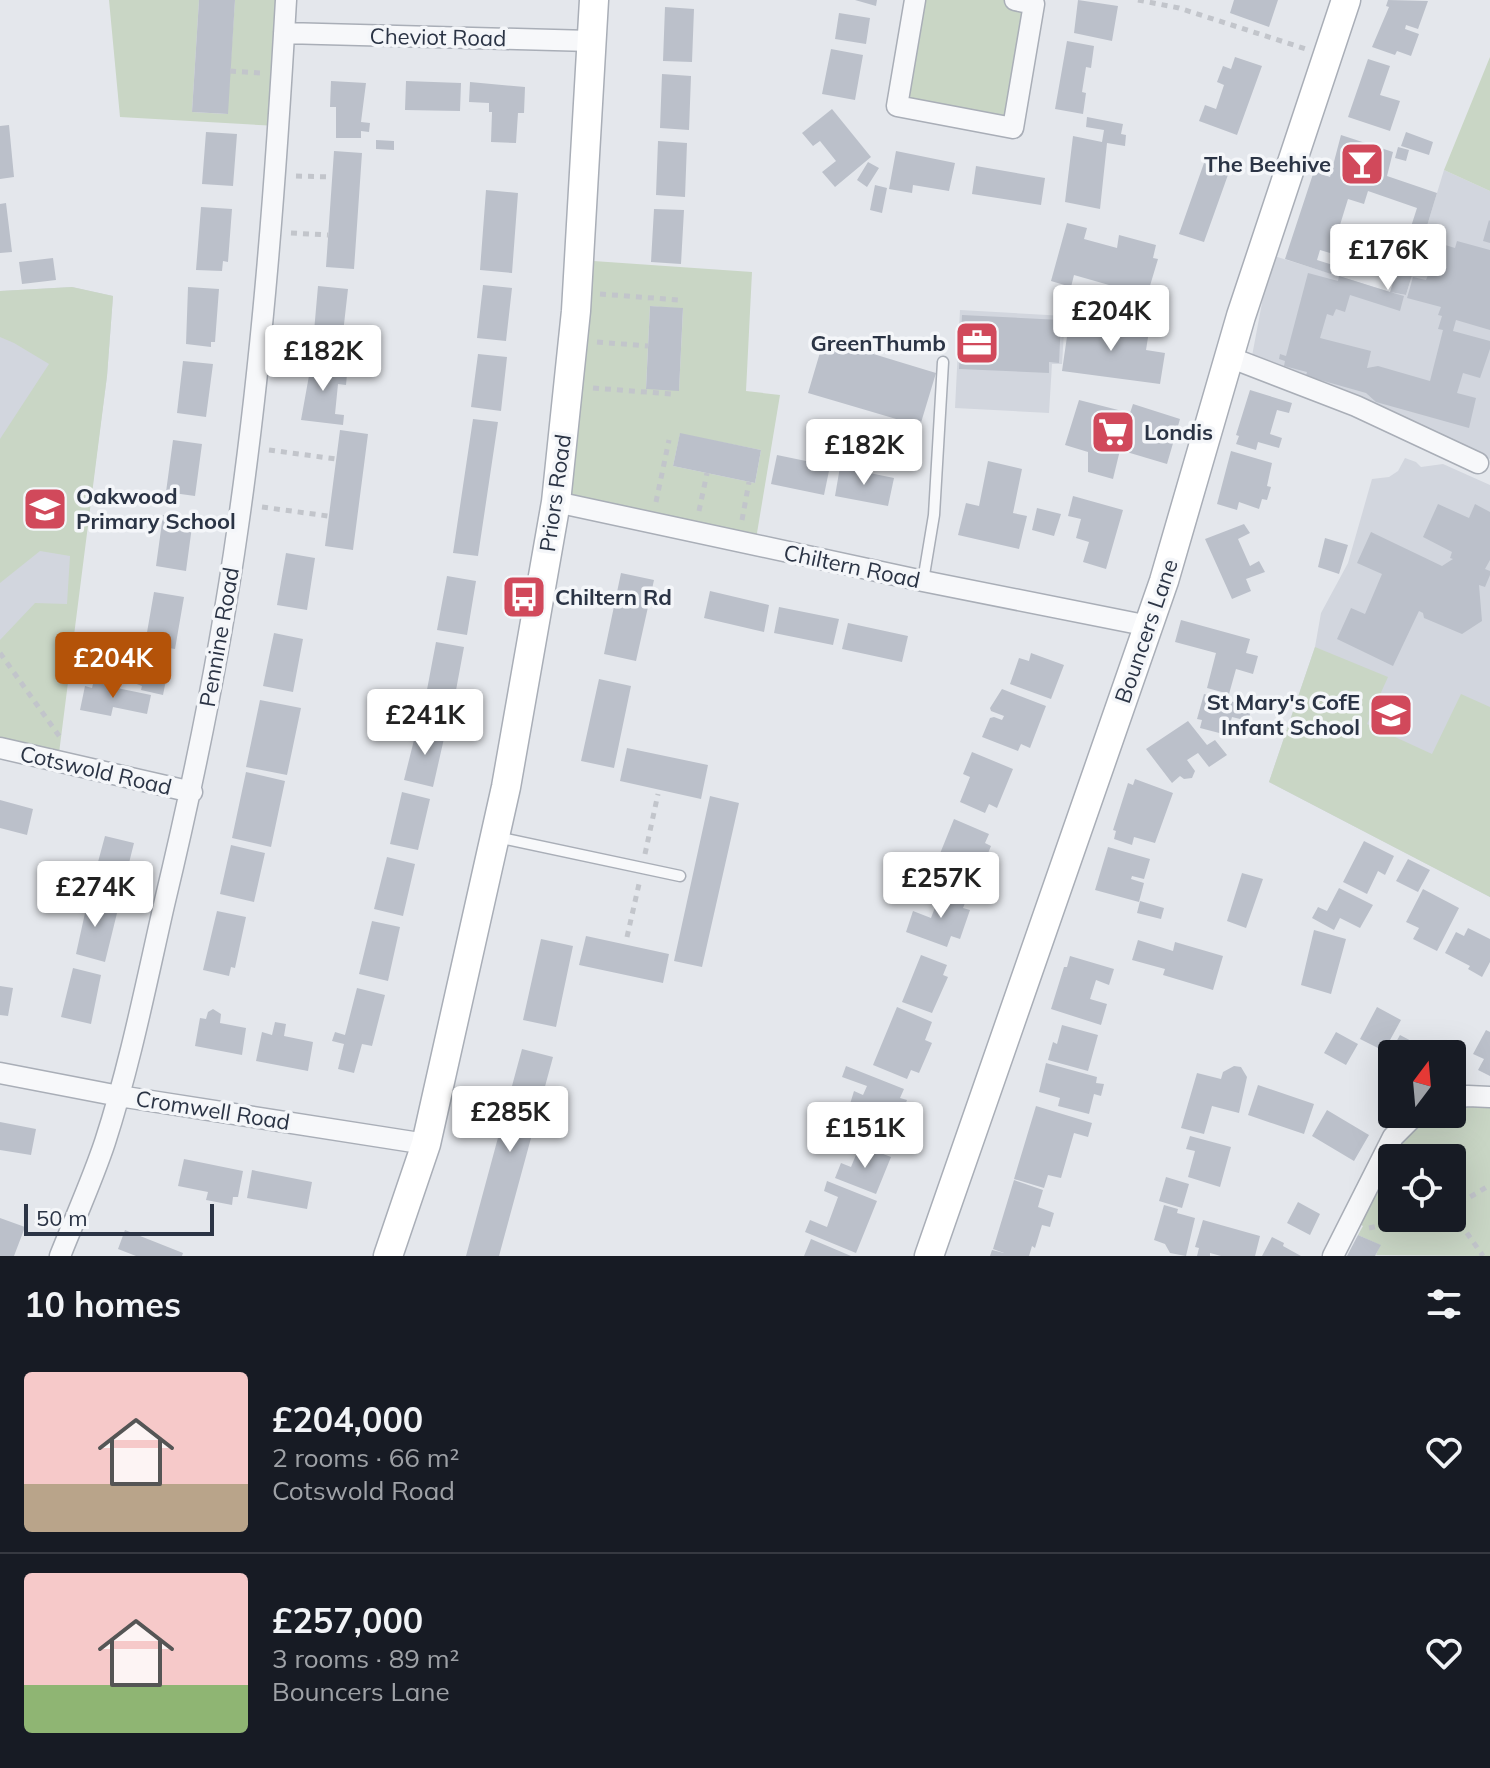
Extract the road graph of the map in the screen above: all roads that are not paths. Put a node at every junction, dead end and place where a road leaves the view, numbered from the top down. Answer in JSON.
{"nodes":[{"id":1,"x":286,"y":0,"type":"edge"},
{"id":2,"x":594,"y":0,"type":"edge"},
{"id":3,"x":915,"y":0,"type":"edge"},
{"id":4,"x":1015,"y":0,"type":"edge"},
{"id":5,"x":1346,"y":0,"type":"edge"},
{"id":6,"x":284,"y":33,"type":"junction"},
{"id":7,"x":591,"y":41,"type":"junction"},
{"id":8,"x":1229,"y":357,"type":"junction"},
{"id":9,"x":943,"y":362,"type":"dead end"},
{"id":10,"x":1478,"y":463,"type":"dead end"},
{"id":11,"x":556,"y":502,"type":"junction"},
{"id":12,"x":923,"y":581,"type":"junction"},
{"id":13,"x":1149,"y":626,"type":"junction"},
{"id":14,"x":0,"y":748,"type":"edge"},
{"id":15,"x":192,"y":792,"type":"junction"},
{"id":16,"x":495,"y":836,"type":"junction"},
{"id":17,"x":680,"y":876,"type":"dead end"},
{"id":18,"x":0,"y":1073,"type":"edge"},
{"id":19,"x":119,"y":1096,"type":"junction"},
{"id":20,"x":1466,"y":1096,"type":"edge"},
{"id":21,"x":1490,"y":1097,"type":"edge"},
{"id":22,"x":1402,"y":1128,"type":"edge"},
{"id":23,"x":426,"y":1144,"type":"junction"},
{"id":24,"x":60,"y":1256,"type":"edge"},
{"id":25,"x":388,"y":1256,"type":"edge"},
{"id":26,"x":929,"y":1256,"type":"edge"},
{"id":27,"x":1333,"y":1256,"type":"edge"}],
"edges":[{"from":1,"to":6,"type":"street","name":"Pennine Road"},
{"from":2,"to":7,"type":"street","name":"Priors Road"},
{"from":3,"to":4,"type":"street"},
{"from":5,"to":8,"type":"street","name":"Bouncers Lane"},
{"from":6,"to":7,"type":"street","name":"Cheviot Road"},
{"from":6,"to":15,"type":"street","name":"Pennine Road"},
{"from":7,"to":11,"type":"street","name":"Priors Road"},
{"from":8,"to":10,"type":"street"},
{"from":8,"to":13,"type":"street","name":"Bouncers Lane"},
{"from":9,"to":12,"type":"lane"},
{"from":11,"to":12,"type":"street","name":"Chiltern Road"},
{"from":11,"to":16,"type":"street","name":"Priors Road"},
{"from":12,"to":13,"type":"street","name":"Chiltern Road"},
{"from":13,"to":26,"type":"street","name":"Bouncers Lane"},
{"from":14,"to":15,"type":"street","name":"Cotswold Road"},
{"from":15,"to":19,"type":"street","name":"Pennine Road"},
{"from":16,"to":17,"type":"lane"},
{"from":16,"to":23,"type":"street","name":"Priors Road"},
{"from":18,"to":19,"type":"street","name":"Cromwell Road"},
{"from":19,"to":23,"type":"street","name":"Cromwell Road"},
{"from":19,"to":24,"type":"street","name":"Pennine Road"},
{"from":20,"to":21,"type":"street"},
{"from":22,"to":27,"type":"street"},
{"from":23,"to":25,"type":"street","name":"Priors Road"}]}
